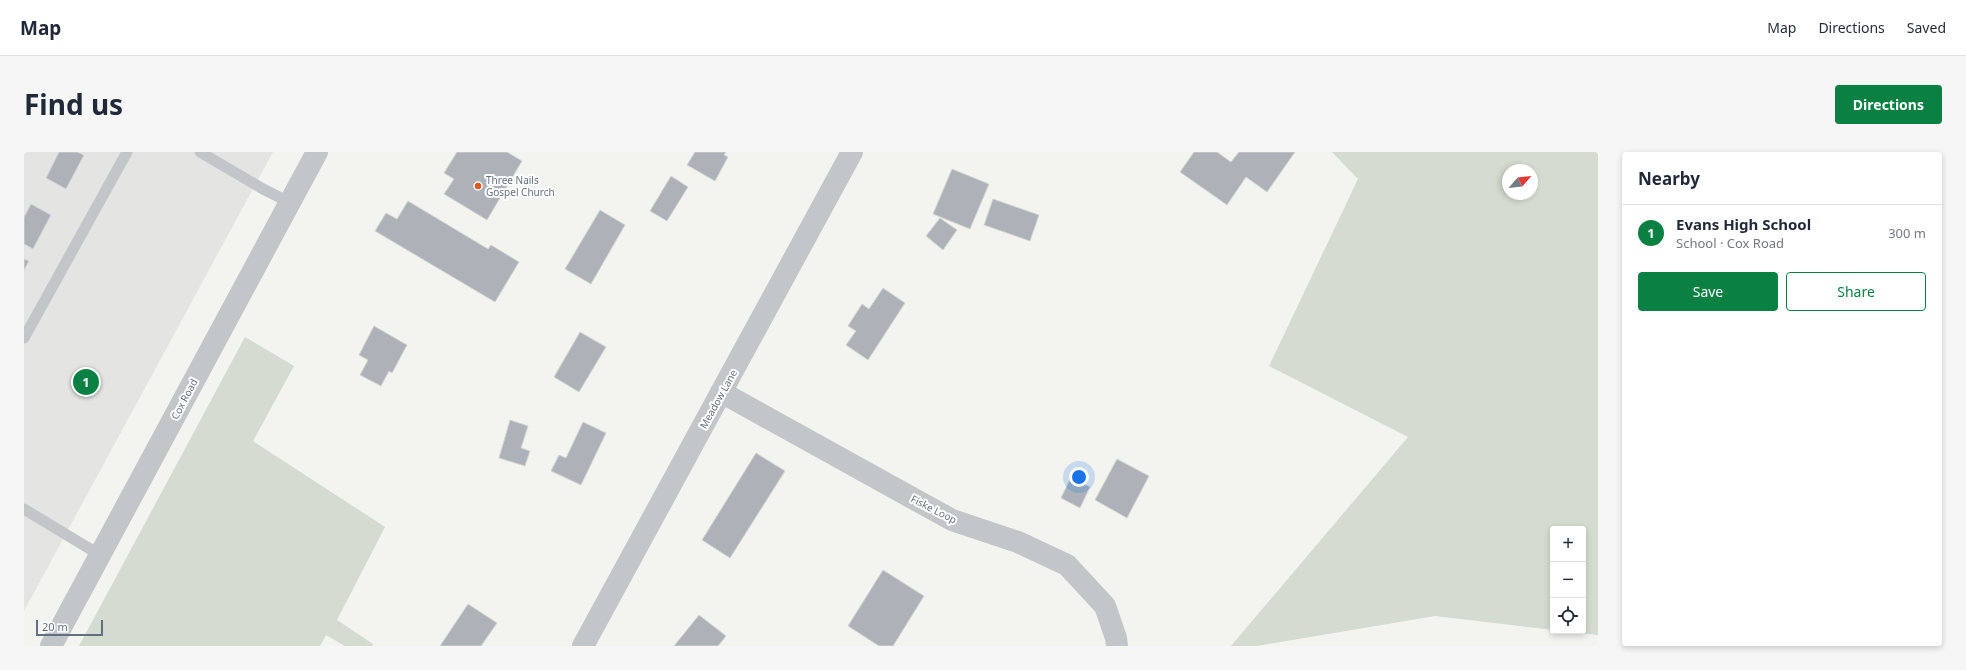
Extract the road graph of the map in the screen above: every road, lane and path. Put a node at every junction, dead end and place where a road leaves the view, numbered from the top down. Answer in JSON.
{"nodes":[{"id":1,"x":127,"y":152,"type":"edge"},
{"id":2,"x":200,"y":152,"type":"edge"},
{"id":3,"x":318,"y":152,"type":"edge"},
{"id":4,"x":852,"y":152,"type":"edge"},
{"id":5,"x":289,"y":202,"type":"junction"},
{"id":6,"x":24,"y":338,"type":"edge"},
{"id":7,"x":721,"y":392,"type":"junction"},
{"id":8,"x":24,"y":509,"type":"edge"},
{"id":9,"x":100,"y":555,"type":"junction"},
{"id":10,"x":51,"y":646,"type":"edge"},
{"id":11,"x":583,"y":646,"type":"edge"},
{"id":12,"x":1117,"y":646,"type":"edge"}],
"edges":[{"from":1,"to":6,"type":"lane"},
{"from":2,"to":5,"type":"lane"},
{"from":3,"to":5,"type":"street","name":"Cox Road"},
{"from":4,"to":7,"type":"street","name":"Meadow Lane"},
{"from":5,"to":9,"type":"street","name":"Cox Road"},
{"from":7,"to":11,"type":"street","name":"Meadow Lane"},
{"from":7,"to":12,"type":"street","name":"Fiske Loop"},
{"from":8,"to":9,"type":"lane"},
{"from":9,"to":10,"type":"street","name":"Cox Road"}]}
